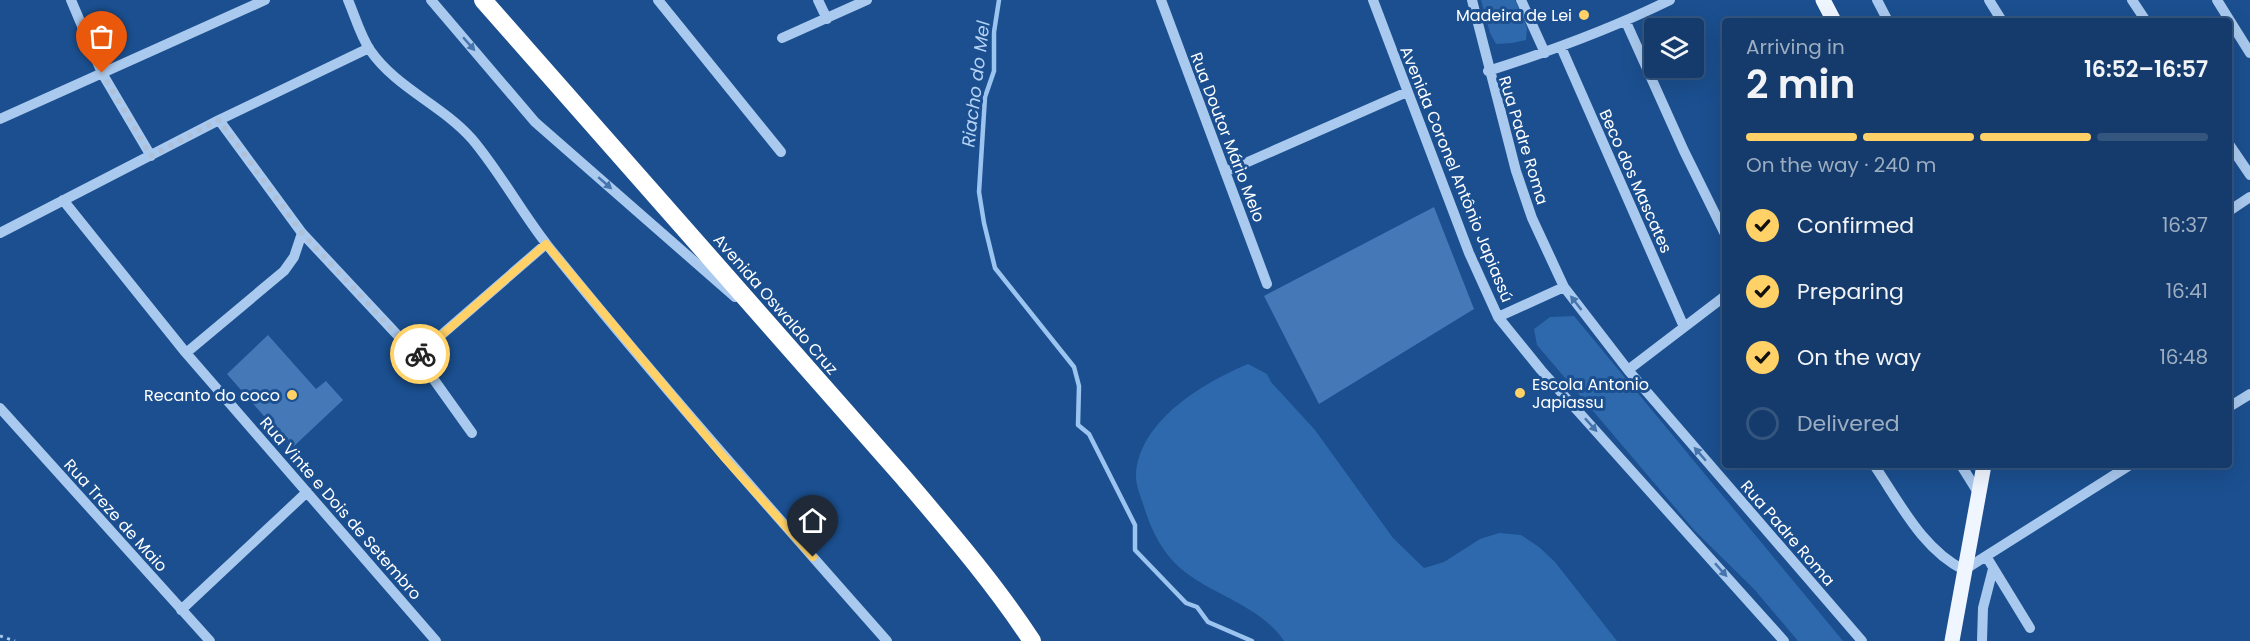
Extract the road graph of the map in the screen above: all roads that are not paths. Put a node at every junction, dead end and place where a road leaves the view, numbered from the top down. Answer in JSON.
{"nodes":[{"id":1,"x":71,"y":0,"type":"edge"},
{"id":2,"x":265,"y":0,"type":"edge"},
{"id":3,"x":348,"y":0,"type":"edge"},
{"id":4,"x":431,"y":0,"type":"edge"},
{"id":5,"x":483,"y":0,"type":"edge"},
{"id":6,"x":658,"y":0,"type":"edge"},
{"id":7,"x":818,"y":0,"type":"edge"},
{"id":8,"x":867,"y":0,"type":"edge"},
{"id":9,"x":1161,"y":0,"type":"edge"},
{"id":10,"x":1472,"y":0,"type":"edge"},
{"id":11,"x":1521,"y":0,"type":"edge"},
{"id":12,"x":1670,"y":0,"type":"edge"},
{"id":13,"x":1823,"y":0,"type":"edge"},
{"id":14,"x":1877,"y":0,"type":"edge"},
{"id":15,"x":1989,"y":0,"type":"edge"},
{"id":16,"x":2132,"y":0,"type":"edge"},
{"id":17,"x":2217,"y":0,"type":"edge"},
{"id":18,"x":1373,"y":3,"type":"edge"},
{"id":19,"x":1832,"y":18,"type":"edge"},
{"id":20,"x":1886,"y":18,"type":"edge"},
{"id":21,"x":2000,"y":18,"type":"edge"},
{"id":22,"x":2144,"y":18,"type":"edge"},
{"id":23,"x":2228,"y":18,"type":"edge"},
{"id":24,"x":827,"y":19,"type":"junction"},
{"id":25,"x":1626,"y":22,"type":"junction"},
{"id":26,"x":2232,"y":24,"type":"edge"},
{"id":27,"x":782,"y":38,"type":"dead end"},
{"id":28,"x":1561,"y":47,"type":"junction"},
{"id":29,"x":369,"y":48,"type":"junction"},
{"id":30,"x":1545,"y":53,"type":"junction"},
{"id":31,"x":2250,"y":53,"type":"edge"},
{"id":32,"x":1488,"y":71,"type":"junction"},
{"id":33,"x":102,"y":73,"type":"junction"},
{"id":34,"x":1407,"y":93,"type":"junction"},
{"id":35,"x":0,"y":119,"type":"edge"},
{"id":36,"x":219,"y":120,"type":"junction"},
{"id":37,"x":2232,"y":148,"type":"edge"},
{"id":38,"x":781,"y":152,"type":"dead end"},
{"id":39,"x":151,"y":156,"type":"junction"},
{"id":40,"x":1225,"y":172,"type":"junction"},
{"id":41,"x":2250,"y":175,"type":"edge"},
{"id":42,"x":2250,"y":197,"type":"edge"},
{"id":43,"x":63,"y":200,"type":"junction"},
{"id":44,"x":2232,"y":209,"type":"edge"},
{"id":45,"x":1722,"y":228,"type":"edge"},
{"id":46,"x":0,"y":233,"type":"edge"},
{"id":47,"x":302,"y":233,"type":"junction"},
{"id":48,"x":546,"y":244,"type":"junction"},
{"id":49,"x":1267,"y":284,"type":"dead end"},
{"id":50,"x":1564,"y":287,"type":"junction"},
{"id":51,"x":1722,"y":298,"type":"edge"},
{"id":52,"x":1498,"y":317,"type":"junction"},
{"id":53,"x":1684,"y":327,"type":"junction"},
{"id":54,"x":771,"y":329,"type":"junction"},
{"id":55,"x":186,"y":353,"type":"junction"},
{"id":56,"x":417,"y":356,"type":"junction"},
{"id":57,"x":1628,"y":370,"type":"junction"},
{"id":58,"x":2250,"y":394,"type":"edge"},
{"id":59,"x":2232,"y":405,"type":"edge"},
{"id":60,"x":0,"y":408,"type":"edge"},
{"id":61,"x":472,"y":433,"type":"dead end"},
{"id":62,"x":1876,"y":468,"type":"edge"},
{"id":63,"x":1963,"y":468,"type":"edge"},
{"id":64,"x":1983,"y":468,"type":"edge"},
{"id":65,"x":2122,"y":468,"type":"edge"},
{"id":66,"x":308,"y":492,"type":"junction"},
{"id":67,"x":1979,"y":494,"type":"junction"},
{"id":68,"x":1986,"y":556,"type":"junction"},
{"id":69,"x":1993,"y":569,"type":"junction"},
{"id":70,"x":1964,"y":570,"type":"junction"},
{"id":71,"x":181,"y":610,"type":"junction"},
{"id":72,"x":2030,"y":628,"type":"dead end"},
{"id":73,"x":1952,"y":639,"type":"edge"},
{"id":74,"x":210,"y":641,"type":"edge"},
{"id":75,"x":436,"y":641,"type":"edge"},
{"id":76,"x":887,"y":641,"type":"edge"},
{"id":77,"x":1032,"y":641,"type":"edge"},
{"id":78,"x":1784,"y":641,"type":"edge"},
{"id":79,"x":1862,"y":641,"type":"edge"},
{"id":80,"x":1982,"y":641,"type":"edge"}],
"edges":[{"from":1,"to":33,"type":"street"},
{"from":2,"to":33,"type":"street"},
{"from":3,"to":29,"type":"street"},
{"from":4,"to":54,"type":"street","one_way":true},
{"from":5,"to":54,"type":"highway","name":"Avenida Oswaldo Cruz"},
{"from":6,"to":38,"type":"street"},
{"from":7,"to":24,"type":"street"},
{"from":8,"to":24,"type":"street"},
{"from":9,"to":40,"type":"street","name":"Rua Doutor Mário Melo"},
{"from":10,"to":32,"type":"street","name":"Rua Padre Roma"},
{"from":11,"to":30,"type":"street"},
{"from":12,"to":25,"type":"street"},
{"from":13,"to":19,"type":"main road"},
{"from":14,"to":20,"type":"street"},
{"from":15,"to":21,"type":"street"},
{"from":16,"to":22,"type":"street"},
{"from":17,"to":23,"type":"street"},
{"from":18,"to":34,"type":"street","name":"Avenida Coronel Antônio Japiassú"},
{"from":24,"to":27,"type":"street"},
{"from":25,"to":28,"type":"street"},
{"from":25,"to":45,"type":"street"},
{"from":26,"to":31,"type":"street"},
{"from":28,"to":30,"type":"street"},
{"from":28,"to":53,"type":"street","name":"Beco dos Mascates"},
{"from":29,"to":36,"type":"street"},
{"from":29,"to":48,"type":"street"},
{"from":30,"to":32,"type":"street"},
{"from":32,"to":50,"type":"street","name":"Rua Padre Roma"},
{"from":33,"to":35,"type":"street"},
{"from":33,"to":39,"type":"street"},
{"from":34,"to":40,"type":"street"},
{"from":34,"to":52,"type":"street","name":"Avenida Coronel Antônio Japiassú"},
{"from":36,"to":39,"type":"street"},
{"from":36,"to":47,"type":"street"},
{"from":37,"to":41,"type":"street"},
{"from":39,"to":43,"type":"street"},
{"from":40,"to":49,"type":"street","name":"Rua Doutor Mário Melo"},
{"from":42,"to":44,"type":"street"},
{"from":43,"to":46,"type":"street"},
{"from":43,"to":55,"type":"street","name":"Rua Vinte e Dois de Setembro"},
{"from":47,"to":55,"type":"street"},
{"from":47,"to":56,"type":"street"},
{"from":48,"to":56,"type":"street"},
{"from":48,"to":76,"type":"street"},
{"from":50,"to":52,"type":"street"},
{"from":57,"to":50,"type":"street","name":"Rua Padre Roma","one_way":true},
{"from":51,"to":53,"type":"street"},
{"from":52,"to":78,"type":"street","name":"Avenida Coronel Antônio Japiassú","one_way":true},
{"from":53,"to":57,"type":"street"},
{"from":54,"to":77,"type":"highway","name":"Avenida Oswaldo Cruz"},
{"from":55,"to":66,"type":"street","name":"Rua Vinte e Dois de Setembro"},
{"from":56,"to":61,"type":"street"},
{"from":79,"to":57,"type":"street","name":"Rua Padre Roma","one_way":true},
{"from":58,"to":59,"type":"street"},
{"from":60,"to":71,"type":"street","name":"Rua Treze de Maio"},
{"from":62,"to":70,"type":"street"},
{"from":63,"to":67,"type":"street"},
{"from":64,"to":67,"type":"main road"},
{"from":65,"to":68,"type":"street"},
{"from":66,"to":71,"type":"street"},
{"from":66,"to":75,"type":"street","name":"Rua Vinte e Dois de Setembro"},
{"from":67,"to":70,"type":"main road"},
{"from":68,"to":69,"type":"street"},
{"from":68,"to":70,"type":"street"},
{"from":69,"to":72,"type":"street"},
{"from":69,"to":80,"type":"street"},
{"from":70,"to":73,"type":"main road"},
{"from":71,"to":74,"type":"street","name":"Rua Treze de Maio"}]}
